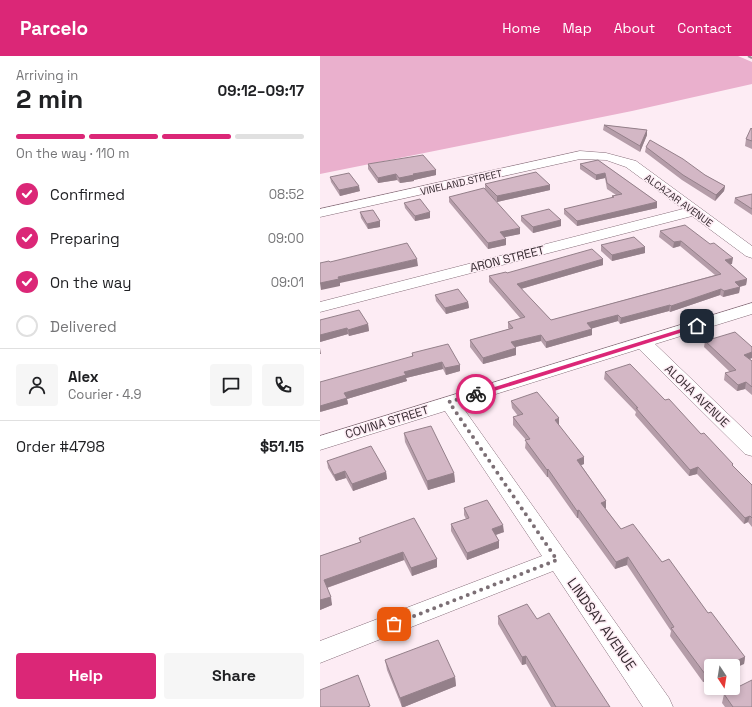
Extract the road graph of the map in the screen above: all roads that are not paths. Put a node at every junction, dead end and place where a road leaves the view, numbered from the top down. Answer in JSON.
{"nodes":[{"id":1,"x":602,"y":155,"type":"joint"},
{"id":2,"x":694,"y":211,"type":"junction"},
{"id":3,"x":320,"y":213,"type":"edge"},
{"id":4,"x":752,"y":253,"type":"edge"},
{"id":5,"x":320,"y":307,"type":"edge"},
{"id":6,"x":752,"y":308,"type":"edge"},
{"id":7,"x":643,"y":343,"type":"junction"},
{"id":8,"x":449,"y":402,"type":"junction"},
{"id":9,"x":320,"y":443,"type":"edge"},
{"id":10,"x":752,"y":449,"type":"edge"},
{"id":11,"x":557,"y":560,"type":"junction"},
{"id":12,"x":320,"y":652,"type":"edge"},
{"id":13,"x":659,"y":707,"type":"edge"}],
"edges":[{"from":1,"to":2,"type":"street","name":"ALCAZAR AVENUE"},
{"from":1,"to":3,"type":"street","name":"VINELAND STREET"},
{"from":2,"to":4,"type":"street","name":"ALCAZAR AVENUE"},
{"from":2,"to":5,"type":"street","name":"ARON STREET"},
{"from":6,"to":7,"type":"street","name":"COVINA STREET"},
{"from":7,"to":8,"type":"street","name":"COVINA STREET"},
{"from":7,"to":10,"type":"street","name":"ALOHA AVENUE"},
{"from":8,"to":9,"type":"street","name":"COVINA STREET"},
{"from":8,"to":11,"type":"street","name":"LINDSAY AVENUE"},
{"from":11,"to":12,"type":"street"},
{"from":11,"to":13,"type":"street","name":"LINDSAY AVENUE"}]}
